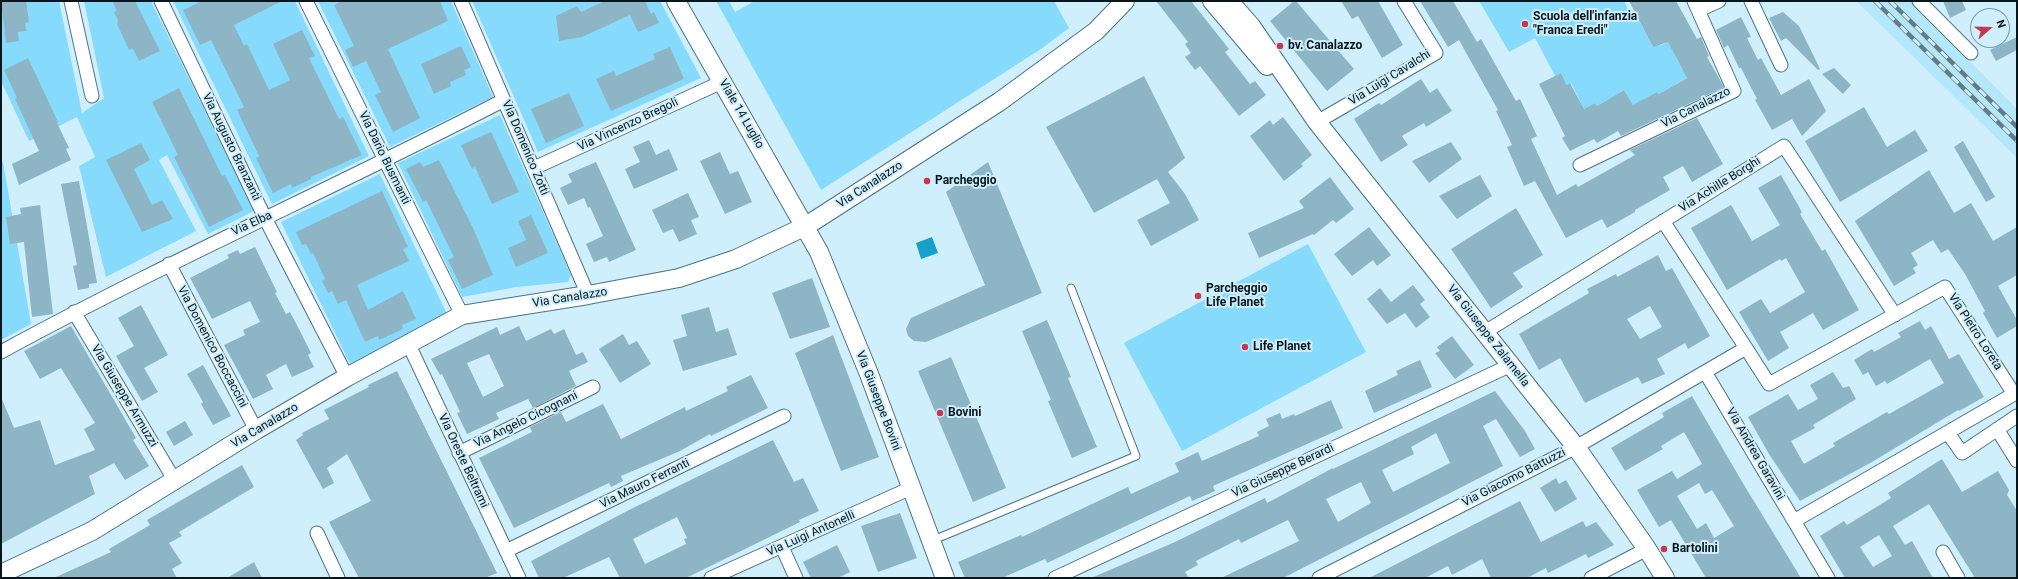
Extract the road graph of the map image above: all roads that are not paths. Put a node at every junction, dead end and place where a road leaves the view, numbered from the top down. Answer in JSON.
{"nodes":[{"id":1,"x":71,"y":1,"type":"edge"},
{"id":2,"x":161,"y":1,"type":"edge"},
{"id":3,"x":306,"y":1,"type":"edge"},
{"id":4,"x":461,"y":1,"type":"edge"},
{"id":5,"x":676,"y":1,"type":"edge"},
{"id":6,"x":1125,"y":1,"type":"edge"},
{"id":7,"x":1212,"y":1,"type":"edge"},
{"id":8,"x":1229,"y":1,"type":"edge"},
{"id":9,"x":1236,"y":1,"type":"edge"},
{"id":10,"x":1404,"y":1,"type":"edge"},
{"id":11,"x":1719,"y":1,"type":"edge"},
{"id":12,"x":1751,"y":1,"type":"edge"},
{"id":13,"x":1919,"y":1,"type":"edge"},
{"id":14,"x":1697,"y":6,"type":"edge"},
{"id":15,"x":1251,"y":26,"type":"junction"},
{"id":16,"x":1971,"y":53,"type":"dead end"},
{"id":17,"x":1781,"y":65,"type":"dead end"},
{"id":18,"x":722,"y":82,"type":"junction"},
{"id":19,"x":92,"y":96,"type":"dead end"},
{"id":20,"x":504,"y":100,"type":"junction"},
{"id":21,"x":1302,"y":102,"type":"junction"},
{"id":22,"x":1317,"y":122,"type":"junction"},
{"id":23,"x":385,"y":160,"type":"junction"},
{"id":24,"x":1580,"y":165,"type":"dead end"},
{"id":25,"x":534,"y":168,"type":"junction"},
{"id":26,"x":265,"y":218,"type":"junction"},
{"id":27,"x":1663,"y":221,"type":"junction"},
{"id":28,"x":806,"y":226,"type":"junction"},
{"id":29,"x":169,"y":264,"type":"junction"},
{"id":30,"x":1071,"y":288,"type":"dead end"},
{"id":31,"x":588,"y":295,"type":"junction"},
{"id":32,"x":74,"y":312,"type":"junction"},
{"id":33,"x":1895,"y":314,"type":"junction"},
{"id":34,"x":462,"y":315,"type":"junction"},
{"id":35,"x":1486,"y":332,"type":"junction"},
{"id":36,"x":408,"y":343,"type":"junction"},
{"id":37,"x":1746,"y":348,"type":"junction"},
{"id":38,"x":1,"y":352,"type":"edge"},
{"id":39,"x":1511,"y":365,"type":"junction"},
{"id":40,"x":1705,"y":372,"type":"junction"},
{"id":41,"x":347,"y":377,"type":"junction"},
{"id":42,"x":593,"y":387,"type":"dead end"},
{"id":43,"x":784,"y":416,"type":"dead end"},
{"id":44,"x":2017,"y":416,"type":"edge"},
{"id":45,"x":1998,"y":429,"type":"junction"},
{"id":46,"x":256,"y":430,"type":"junction"},
{"id":47,"x":1948,"y":432,"type":"junction"},
{"id":48,"x":1576,"y":447,"type":"junction"},
{"id":49,"x":459,"y":453,"type":"junction"},
{"id":50,"x":2017,"y":461,"type":"edge"},
{"id":51,"x":175,"y":480,"type":"junction"},
{"id":52,"x":911,"y":488,"type":"junction"},
{"id":53,"x":1794,"y":521,"type":"junction"},
{"id":54,"x":317,"y":533,"type":"dead end"},
{"id":55,"x":930,"y":541,"type":"junction"},
{"id":56,"x":782,"y":547,"type":"junction"},
{"id":57,"x":1647,"y":549,"type":"junction"},
{"id":58,"x":506,"y":551,"type":"junction"},
{"id":59,"x":1943,"y":552,"type":"dead end"},
{"id":60,"x":1,"y":574,"type":"edge"},
{"id":61,"x":338,"y":578,"type":"edge"},
{"id":62,"x":519,"y":578,"type":"edge"},
{"id":63,"x":711,"y":578,"type":"edge"},
{"id":64,"x":796,"y":578,"type":"edge"},
{"id":65,"x":944,"y":578,"type":"edge"},
{"id":66,"x":1055,"y":578,"type":"edge"},
{"id":67,"x":1319,"y":578,"type":"edge"},
{"id":68,"x":1591,"y":578,"type":"edge"},
{"id":69,"x":1665,"y":578,"type":"edge"},
{"id":70,"x":1828,"y":578,"type":"edge"},
{"id":71,"x":1958,"y":578,"type":"edge"}],
"edges":[{"from":1,"to":19,"type":"street"},
{"from":2,"to":26,"type":"street","name":"Via Augusto Branzanti"},
{"from":3,"to":23,"type":"street","name":"Via Dario Busmanti"},
{"from":4,"to":20,"type":"street","name":"Via Domenico Zotti"},
{"from":5,"to":18,"type":"street","name":"Viale 14 Luglio"},
{"from":6,"to":28,"type":"street","name":"Via Canalazzo"},
{"from":7,"to":21,"type":"street","name":"Via Giuseppe Zalamella"},
{"from":8,"to":15,"type":"street","name":"Via Giuseppe Zalamella"},
{"from":9,"to":15,"type":"street"},
{"from":10,"to":22,"type":"street","name":"Via Luigi Cavalchi"},
{"from":11,"to":14,"type":"street","name":"Via Canalazzo"},
{"from":12,"to":17,"type":"street"},
{"from":13,"to":16,"type":"street"},
{"from":14,"to":24,"type":"street","name":"Via Canalazzo"},
{"from":15,"to":21,"type":"street","name":"Via Giuseppe Zalamella"},
{"from":18,"to":25,"type":"street","name":"Via Vincenzo Bregoli"},
{"from":18,"to":28,"type":"street","name":"Viale 14 Luglio"},
{"from":20,"to":23,"type":"street","name":"Via Elba"},
{"from":20,"to":25,"type":"street","name":"Via Domenico Zotti"},
{"from":21,"to":22,"type":"street","name":"Via Giuseppe Zalamella"},
{"from":22,"to":35,"type":"street","name":"Via Giuseppe Zalamella"},
{"from":23,"to":26,"type":"street","name":"Via Elba"},
{"from":23,"to":34,"type":"street","name":"Via Dario Busmanti"},
{"from":25,"to":31,"type":"street","name":"Via Domenico Zotti"},
{"from":26,"to":29,"type":"street","name":"Via Elba"},
{"from":26,"to":41,"type":"street","name":"Via Augusto Branzanti"},
{"from":27,"to":33,"type":"street","name":"Via Achille Borghi"},
{"from":27,"to":35,"type":"street","name":"Via Achille Borghi"},
{"from":27,"to":37,"type":"street"},
{"from":28,"to":31,"type":"street","name":"Via Canalazzo"},
{"from":28,"to":52,"type":"street","name":"Via Giuseppe Bovini"},
{"from":29,"to":32,"type":"street","name":"Via Elba"},
{"from":29,"to":46,"type":"street","name":"Via Domenico Boccaccini"},
{"from":30,"to":55,"type":"lane"},
{"from":31,"to":34,"type":"street","name":"Via Canalazzo"},
{"from":32,"to":38,"type":"street","name":"Via Elba"},
{"from":32,"to":51,"type":"street","name":"Via Giuseppe Armuzzi"},
{"from":33,"to":37,"type":"street","name":"Via Pietro Loreta"},
{"from":33,"to":47,"type":"street","name":"Via Pietro Loreta"},
{"from":34,"to":36,"type":"street","name":"Via Canalazzo"},
{"from":35,"to":39,"type":"street","name":"Via Giuseppe Zalamella"},
{"from":36,"to":41,"type":"street","name":"Via Canalazzo"},
{"from":36,"to":49,"type":"street","name":"Via Oreste Beltrami"},
{"from":37,"to":40,"type":"street"},
{"from":39,"to":48,"type":"street","name":"Via Giuseppe Zalamella"},
{"from":39,"to":66,"type":"street","name":"Via Giuseppe Berardi"},
{"from":40,"to":48,"type":"street","name":"Via Giacomo Battuzzi"},
{"from":40,"to":53,"type":"street","name":"Via Andrea Garavini"},
{"from":41,"to":46,"type":"street","name":"Via Canalazzo"},
{"from":42,"to":49,"type":"street","name":"Via Angelo Cicognani"},
{"from":43,"to":58,"type":"street","name":"Via Mauro Ferranti"},
{"from":44,"to":45,"type":"street"},
{"from":45,"to":47,"type":"street"},
{"from":45,"to":50,"type":"street"},
{"from":46,"to":51,"type":"street","name":"Via Canalazzo"},
{"from":47,"to":53,"type":"street","name":"Via Pietro Loreta"},
{"from":48,"to":57,"type":"street","name":"Via Giuseppe Zalamella"},
{"from":48,"to":67,"type":"street","name":"Via Giacomo Battuzzi"},
{"from":49,"to":58,"type":"street","name":"Via Oreste Beltrami"},
{"from":51,"to":60,"type":"street","name":"Via Canalazzo"},
{"from":52,"to":55,"type":"street","name":"Via Giuseppe Bovini"},
{"from":52,"to":56,"type":"street","name":"Via Luigi Antonelli"},
{"from":53,"to":70,"type":"street","name":"Via Andrea Garavini"},
{"from":54,"to":61,"type":"street"},
{"from":55,"to":65,"type":"street","name":"Via Giuseppe Bovini"},
{"from":56,"to":63,"type":"street","name":"Via Luigi Antonelli"},
{"from":56,"to":64,"type":"street"},
{"from":57,"to":68,"type":"street"},
{"from":57,"to":69,"type":"street","name":"Via Giuseppe Zalamella"},
{"from":58,"to":62,"type":"street","name":"Via Oreste Beltrami"},
{"from":59,"to":71,"type":"street"}]}
